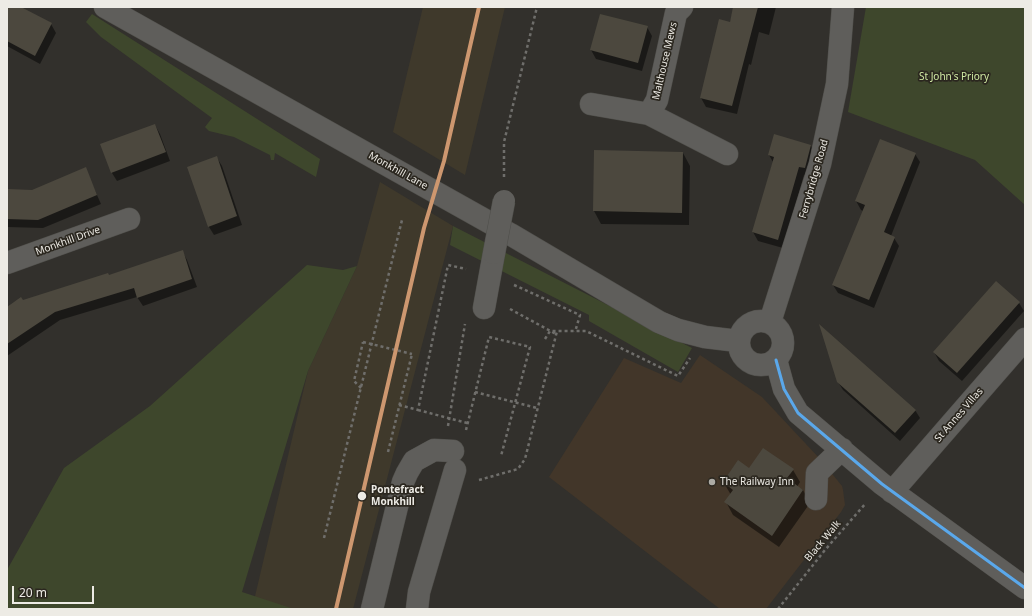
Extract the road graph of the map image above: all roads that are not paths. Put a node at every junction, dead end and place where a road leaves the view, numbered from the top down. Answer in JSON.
{"nodes":[{"id":1,"x":105,"y":7,"type":"edge"},
{"id":2,"x":682,"y":7,"type":"edge"},
{"id":3,"x":842,"y":7,"type":"edge"},
{"id":4,"x":591,"y":104,"type":"dead end"},
{"id":5,"x":649,"y":114,"type":"junction"},
{"id":6,"x":727,"y":154,"type":"dead end"},
{"id":7,"x":504,"y":201,"type":"road end"},
{"id":8,"x":129,"y":219,"type":"dead end"},
{"id":9,"x":7,"y":263,"type":"edge"},
{"id":10,"x":479,"y":309,"type":"road end"},
{"id":11,"x":770,"y":322,"type":"junction"},
{"id":12,"x":1025,"y":339,"type":"edge"},
{"id":13,"x":738,"y":341,"type":"junction"},
{"id":14,"x":776,"y":360,"type":"junction"},
{"id":15,"x":842,"y":448,"type":"junction"},
{"id":16,"x":887,"y":488,"type":"junction"},
{"id":17,"x":816,"y":499,"type":"dead end"},
{"id":18,"x":1025,"y":588,"type":"edge"},
{"id":19,"x":372,"y":609,"type":"edge"},
{"id":20,"x":417,"y":609,"type":"edge"}],
"edges":[{"from":1,"to":13,"type":"street","name":"Monkhill Lane"},
{"from":2,"to":5,"type":"street","name":"Malthouse Mews"},
{"from":3,"to":11,"type":"street","name":"Ferrybridge Road"},
{"from":4,"to":5,"type":"street"},
{"from":5,"to":6,"type":"street"},
{"from":7,"to":10,"type":"street","bridge":true},
{"from":8,"to":9,"type":"street","name":"Monkhill Drive"},
{"from":11,"to":13,"type":"street"},
{"from":11,"to":14,"type":"street"},
{"from":12,"to":16,"type":"street","name":"St Annes Villas"},
{"from":13,"to":14,"type":"street"},
{"from":14,"to":15,"type":"street"},
{"from":15,"to":16,"type":"street"},
{"from":15,"to":17,"type":"street"},
{"from":16,"to":18,"type":"street"},
{"from":19,"to":20,"type":"street"}]}
